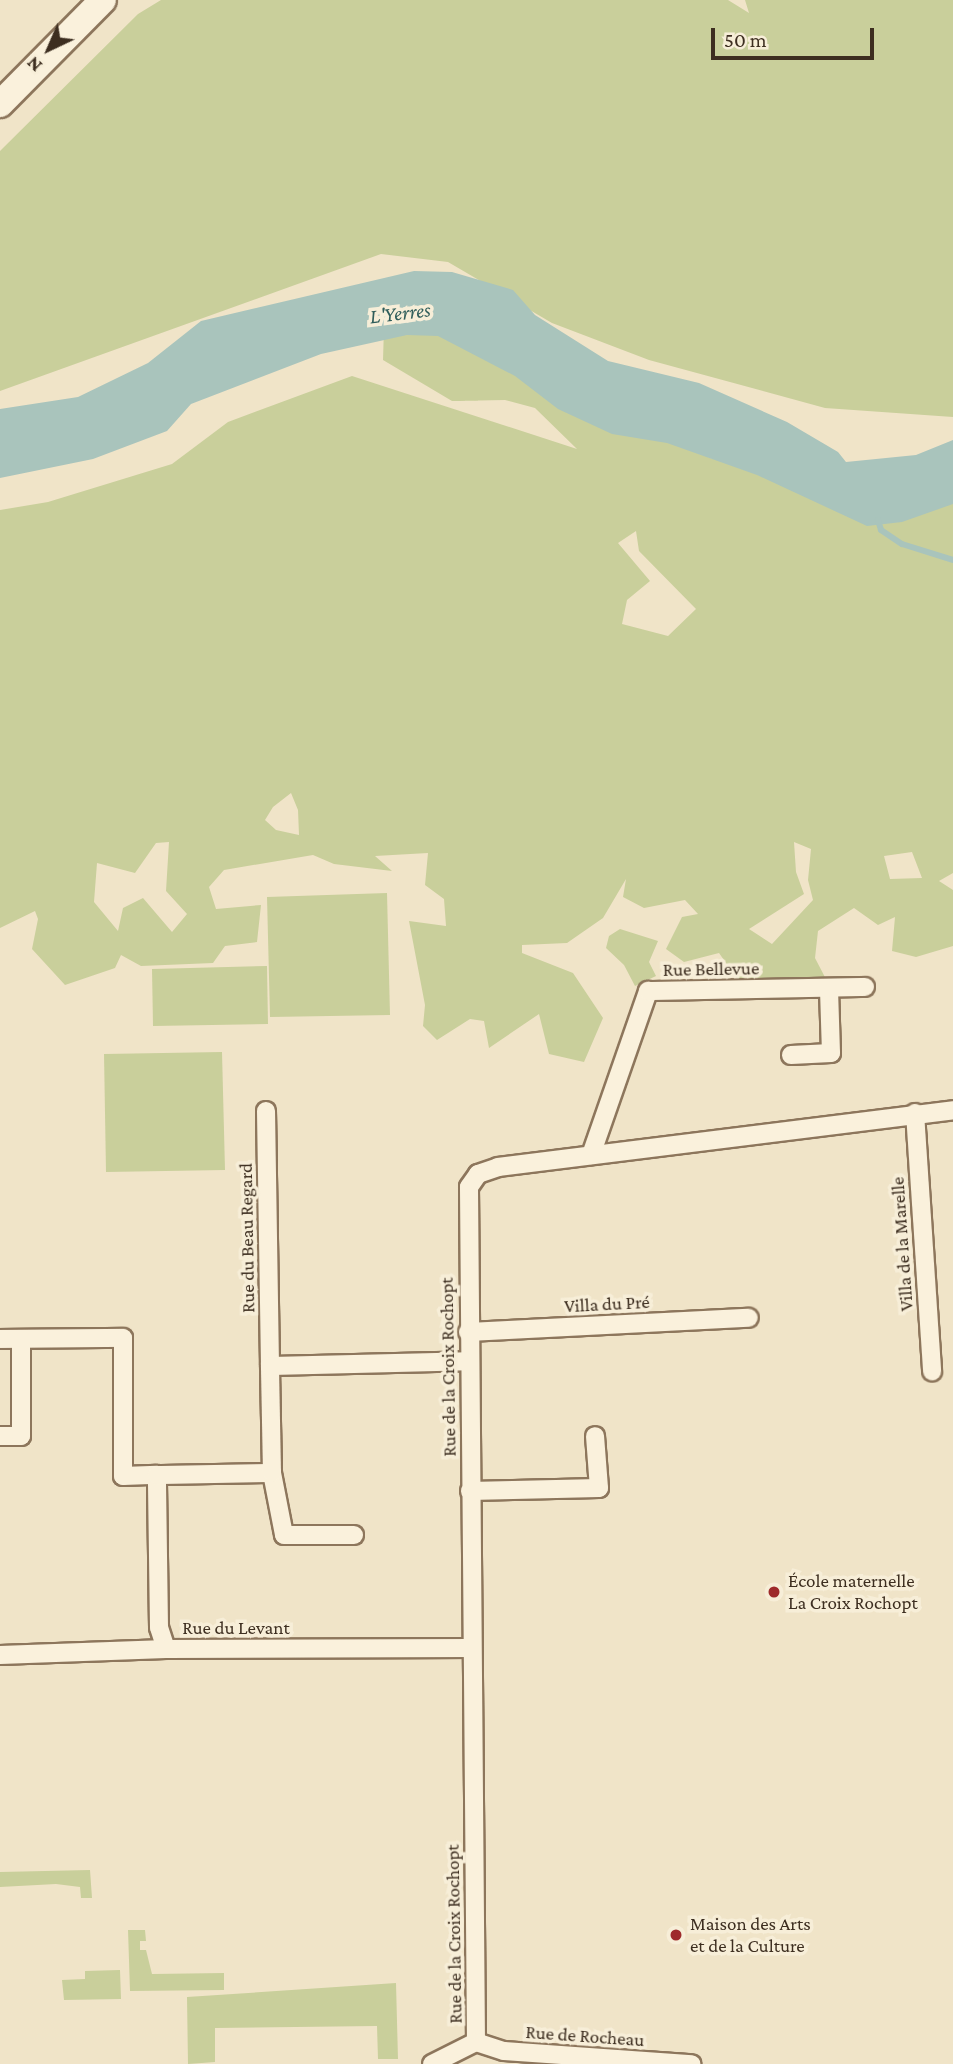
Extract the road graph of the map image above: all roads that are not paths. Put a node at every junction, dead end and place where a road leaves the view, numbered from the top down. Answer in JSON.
{"nodes":[{"id":1,"x":103,"y":0,"type":"edge"},
{"id":2,"x":0,"y":104,"type":"edge"},
{"id":3,"x":865,"y":987,"type":"dead end"},
{"id":4,"x":829,"y":988,"type":"junction"},
{"id":5,"x":791,"y":1055,"type":"dead end"},
{"id":6,"x":953,"y":1110,"type":"edge"},
{"id":7,"x":266,"y":1111,"type":"dead end"},
{"id":8,"x":915,"y":1113,"type":"junction"},
{"id":9,"x":591,"y":1155,"type":"junction"},
{"id":10,"x":749,"y":1318,"type":"dead end"},
{"id":11,"x":468,"y":1332,"type":"junction"},
{"id":12,"x":0,"y":1339,"type":"edge"},
{"id":13,"x":21,"y":1339,"type":"junction"},
{"id":14,"x":469,"y":1361,"type":"junction"},
{"id":15,"x":270,"y":1366,"type":"junction"},
{"id":16,"x":932,"y":1371,"type":"dead end"},
{"id":17,"x":0,"y":1436,"type":"edge"},
{"id":18,"x":595,"y":1436,"type":"dead end"},
{"id":19,"x":272,"y":1473,"type":"junction"},
{"id":20,"x":157,"y":1475,"type":"junction"},
{"id":21,"x":470,"y":1491,"type":"junction"},
{"id":22,"x":355,"y":1535,"type":"dead end"},
{"id":23,"x":472,"y":1648,"type":"junction"},
{"id":24,"x":166,"y":1649,"type":"junction"},
{"id":25,"x":0,"y":1655,"type":"edge"},
{"id":26,"x":476,"y":2042,"type":"junction"},
{"id":27,"x":432,"y":2064,"type":"edge"},
{"id":28,"x":692,"y":2064,"type":"edge"}],
"edges":[{"from":1,"to":2,"type":"main road"},
{"from":3,"to":4,"type":"street","name":"Rue Bellevue"},
{"from":4,"to":5,"type":"street"},
{"from":4,"to":9,"type":"street","name":"Rue Bellevue"},
{"from":6,"to":8,"type":"street","name":"Rue de la Croix Rochopt"},
{"from":7,"to":15,"type":"street","name":"Rue du Beau Regard"},
{"from":8,"to":9,"type":"street","name":"Rue de la Croix Rochopt"},
{"from":8,"to":16,"type":"street","name":"Villa de la Marelle"},
{"from":9,"to":11,"type":"street","name":"Rue de la Croix Rochopt"},
{"from":10,"to":11,"type":"street","name":"Villa du Pré"},
{"from":11,"to":14,"type":"street","name":"Rue de la Croix Rochopt"},
{"from":12,"to":13,"type":"street"},
{"from":13,"to":17,"type":"street"},
{"from":13,"to":20,"type":"street"},
{"from":14,"to":15,"type":"street"},
{"from":14,"to":21,"type":"street","name":"Rue de la Croix Rochopt"},
{"from":15,"to":19,"type":"street","name":"Rue du Beau Regard"},
{"from":18,"to":21,"type":"street"},
{"from":19,"to":20,"type":"street"},
{"from":19,"to":22,"type":"street","name":"Rue du Beau Regard"},
{"from":20,"to":24,"type":"street"},
{"from":21,"to":23,"type":"street","name":"Rue de la Croix Rochopt"},
{"from":23,"to":24,"type":"street","name":"Rue du Levant"},
{"from":23,"to":26,"type":"street","name":"Rue de la Croix Rochopt"},
{"from":24,"to":25,"type":"street","name":"Rue du Levant"},
{"from":26,"to":27,"type":"street"},
{"from":26,"to":28,"type":"street","name":"Rue de Rocheau"}]}
